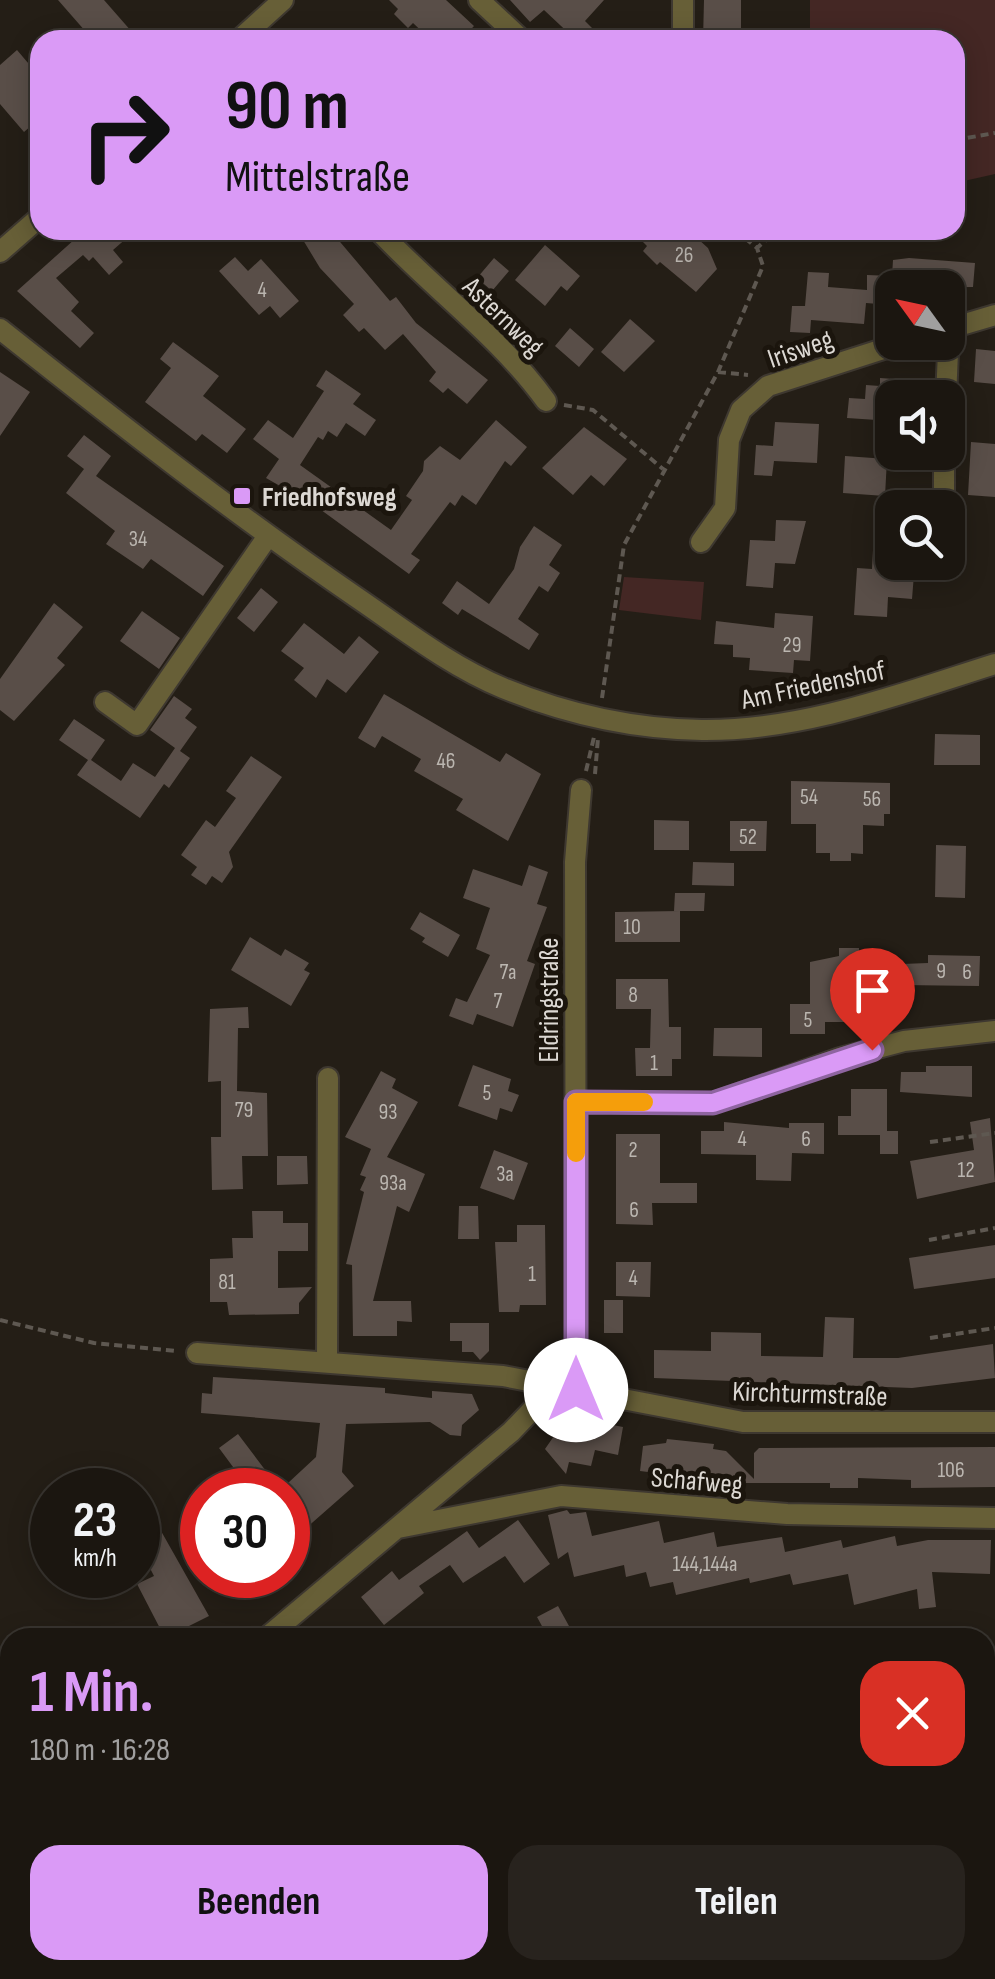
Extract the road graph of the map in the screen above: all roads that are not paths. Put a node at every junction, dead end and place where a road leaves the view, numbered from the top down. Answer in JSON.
{"nodes":[{"id":1,"x":284,"y":0,"type":"edge"},
{"id":2,"x":480,"y":0,"type":"edge"},
{"id":3,"x":683,"y":0,"type":"edge"},
{"id":4,"x":250,"y":30,"type":"edge"},
{"id":5,"x":512,"y":30,"type":"edge"},
{"id":6,"x":682,"y":30,"type":"edge"},
{"id":7,"x":30,"y":226,"type":"edge"},
{"id":8,"x":388,"y":240,"type":"edge"},
{"id":9,"x":0,"y":252,"type":"edge"},
{"id":10,"x":995,"y":315,"type":"edge"},
{"id":11,"x":965,"y":324,"type":"edge"},
{"id":12,"x":0,"y":328,"type":"edge"},
{"id":13,"x":875,"y":352,"type":"edge"},
{"id":14,"x":546,"y":402,"type":"road end"},
{"id":15,"x":268,"y":536,"type":"junction"},
{"id":16,"x":701,"y":542,"type":"dead end"},
{"id":17,"x":995,"y":664,"type":"edge"},
{"id":18,"x":105,"y":702,"type":"dead end"},
{"id":19,"x":581,"y":790,"type":"road end"},
{"id":20,"x":995,"y":1031,"type":"edge"},
{"id":21,"x":328,"y":1078,"type":"dead end"},
{"id":22,"x":576,"y":1102,"type":"junction"},
{"id":23,"x":197,"y":1354,"type":"road end"},
{"id":24,"x":327,"y":1362,"type":"junction"},
{"id":25,"x":554,"y":1387,"type":"junction"},
{"id":26,"x":576,"y":1390,"type":"junction"},
{"id":27,"x":995,"y":1422,"type":"edge"},
{"id":28,"x":995,"y":1518,"type":"edge"},
{"id":29,"x":398,"y":1528,"type":"junction"},
{"id":30,"x":278,"y":1628,"type":"edge"}],
"edges":[{"from":1,"to":4,"type":"street"},
{"from":2,"to":5,"type":"street"},
{"from":3,"to":6,"type":"street"},
{"from":7,"to":9,"type":"street"},
{"from":8,"to":14,"type":"street","name":"Asternweg"},
{"from":10,"to":11,"type":"street"},
{"from":12,"to":15,"type":"street","name":"Am Friedenshof"},
{"from":13,"to":16,"type":"street","name":"Irisweg"},
{"from":15,"to":17,"type":"street","name":"Am Friedenshof"},
{"from":15,"to":18,"type":"street"},
{"from":19,"to":22,"type":"street","name":"Eldringstraße"},
{"from":20,"to":22,"type":"street"},
{"from":21,"to":24,"type":"street"},
{"from":22,"to":26,"type":"street","name":"Eldringstraße"},
{"from":23,"to":24,"type":"street","name":"Kirchturmstraße"},
{"from":24,"to":25,"type":"street","name":"Kirchturmstraße"},
{"from":25,"to":26,"type":"street","name":"Kirchturmstraße"},
{"from":25,"to":29,"type":"street","name":"Schafweg"},
{"from":26,"to":27,"type":"street","name":"Kirchturmstraße"},
{"from":28,"to":29,"type":"street","name":"Schafweg"},
{"from":29,"to":30,"type":"street","name":"Schafweg"}]}
